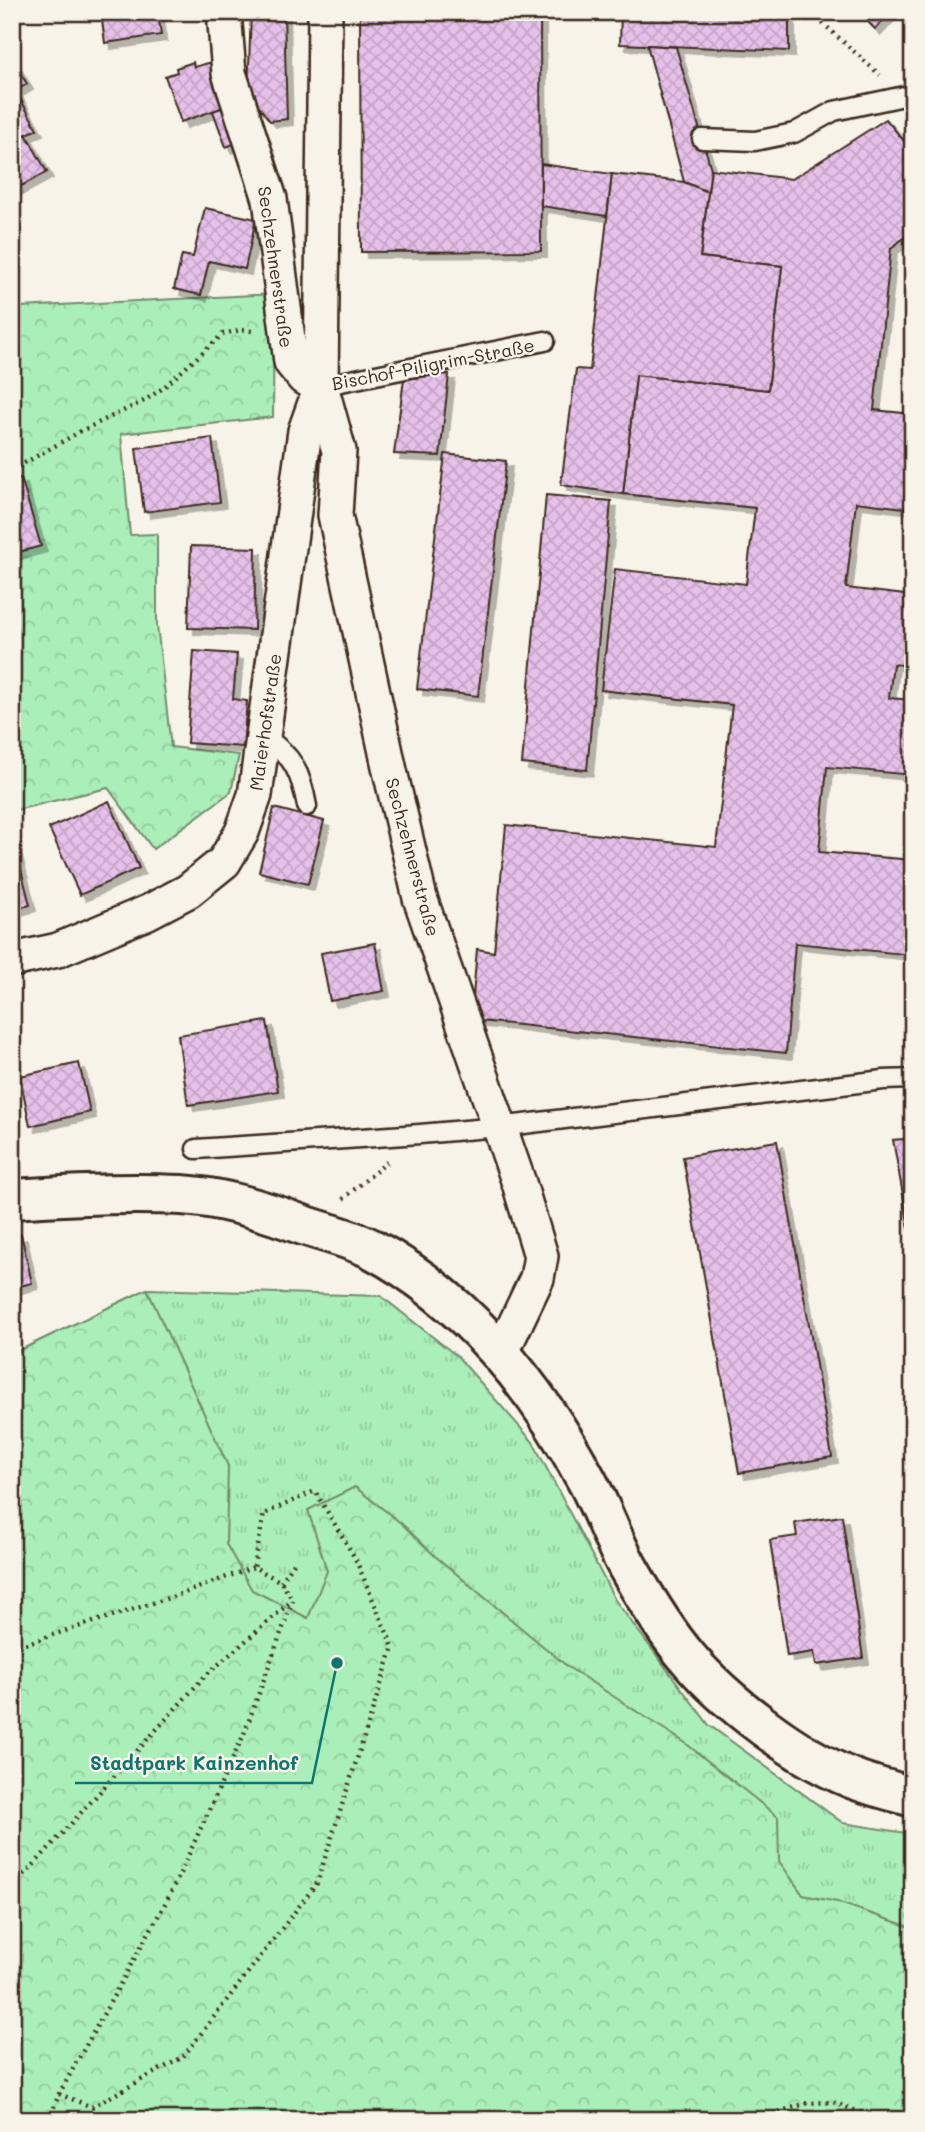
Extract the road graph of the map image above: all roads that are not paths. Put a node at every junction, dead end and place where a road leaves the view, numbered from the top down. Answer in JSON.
{"nodes":[{"id":1,"x":224,"y":12,"type":"edge"},
{"id":2,"x":325,"y":12,"type":"edge"},
{"id":3,"x":908,"y":97,"type":"edge"},
{"id":4,"x":702,"y":139,"type":"dead end"},
{"id":5,"x":545,"y":341,"type":"dead end"},
{"id":6,"x":321,"y":386,"type":"junction"},
{"id":7,"x":264,"y":737,"type":"junction"},
{"id":8,"x":307,"y":806,"type":"dead end"},
{"id":9,"x":12,"y":960,"type":"edge"},
{"id":10,"x":913,"y":1079,"type":"edge"},
{"id":11,"x":499,"y":1127,"type":"junction"},
{"id":12,"x":196,"y":1149,"type":"dead end"},
{"id":13,"x":12,"y":1199,"type":"edge"},
{"id":14,"x":501,"y":1354,"type":"junction"},
{"id":15,"x":913,"y":1797,"type":"edge"}],
"edges":[{"from":1,"to":6,"type":"street","name":"Sechzehnerstraße"},
{"from":2,"to":6,"type":"street","name":"Sechzehnerstraße"},
{"from":3,"to":4,"type":"lane"},
{"from":5,"to":6,"type":"lane","name":"Bischof-Piligrim-Straße"},
{"from":6,"to":7,"type":"street","name":"Maierhofstraße"},
{"from":6,"to":11,"type":"street","name":"Sechzehnerstraße"},
{"from":7,"to":8,"type":"lane"},
{"from":7,"to":9,"type":"street","name":"Maierhofstraße"},
{"from":10,"to":11,"type":"lane"},
{"from":11,"to":12,"type":"lane"},
{"from":11,"to":14,"type":"street","name":"Sechzehnerstraße"},
{"from":13,"to":14,"type":"street"},
{"from":14,"to":15,"type":"street"}]}
